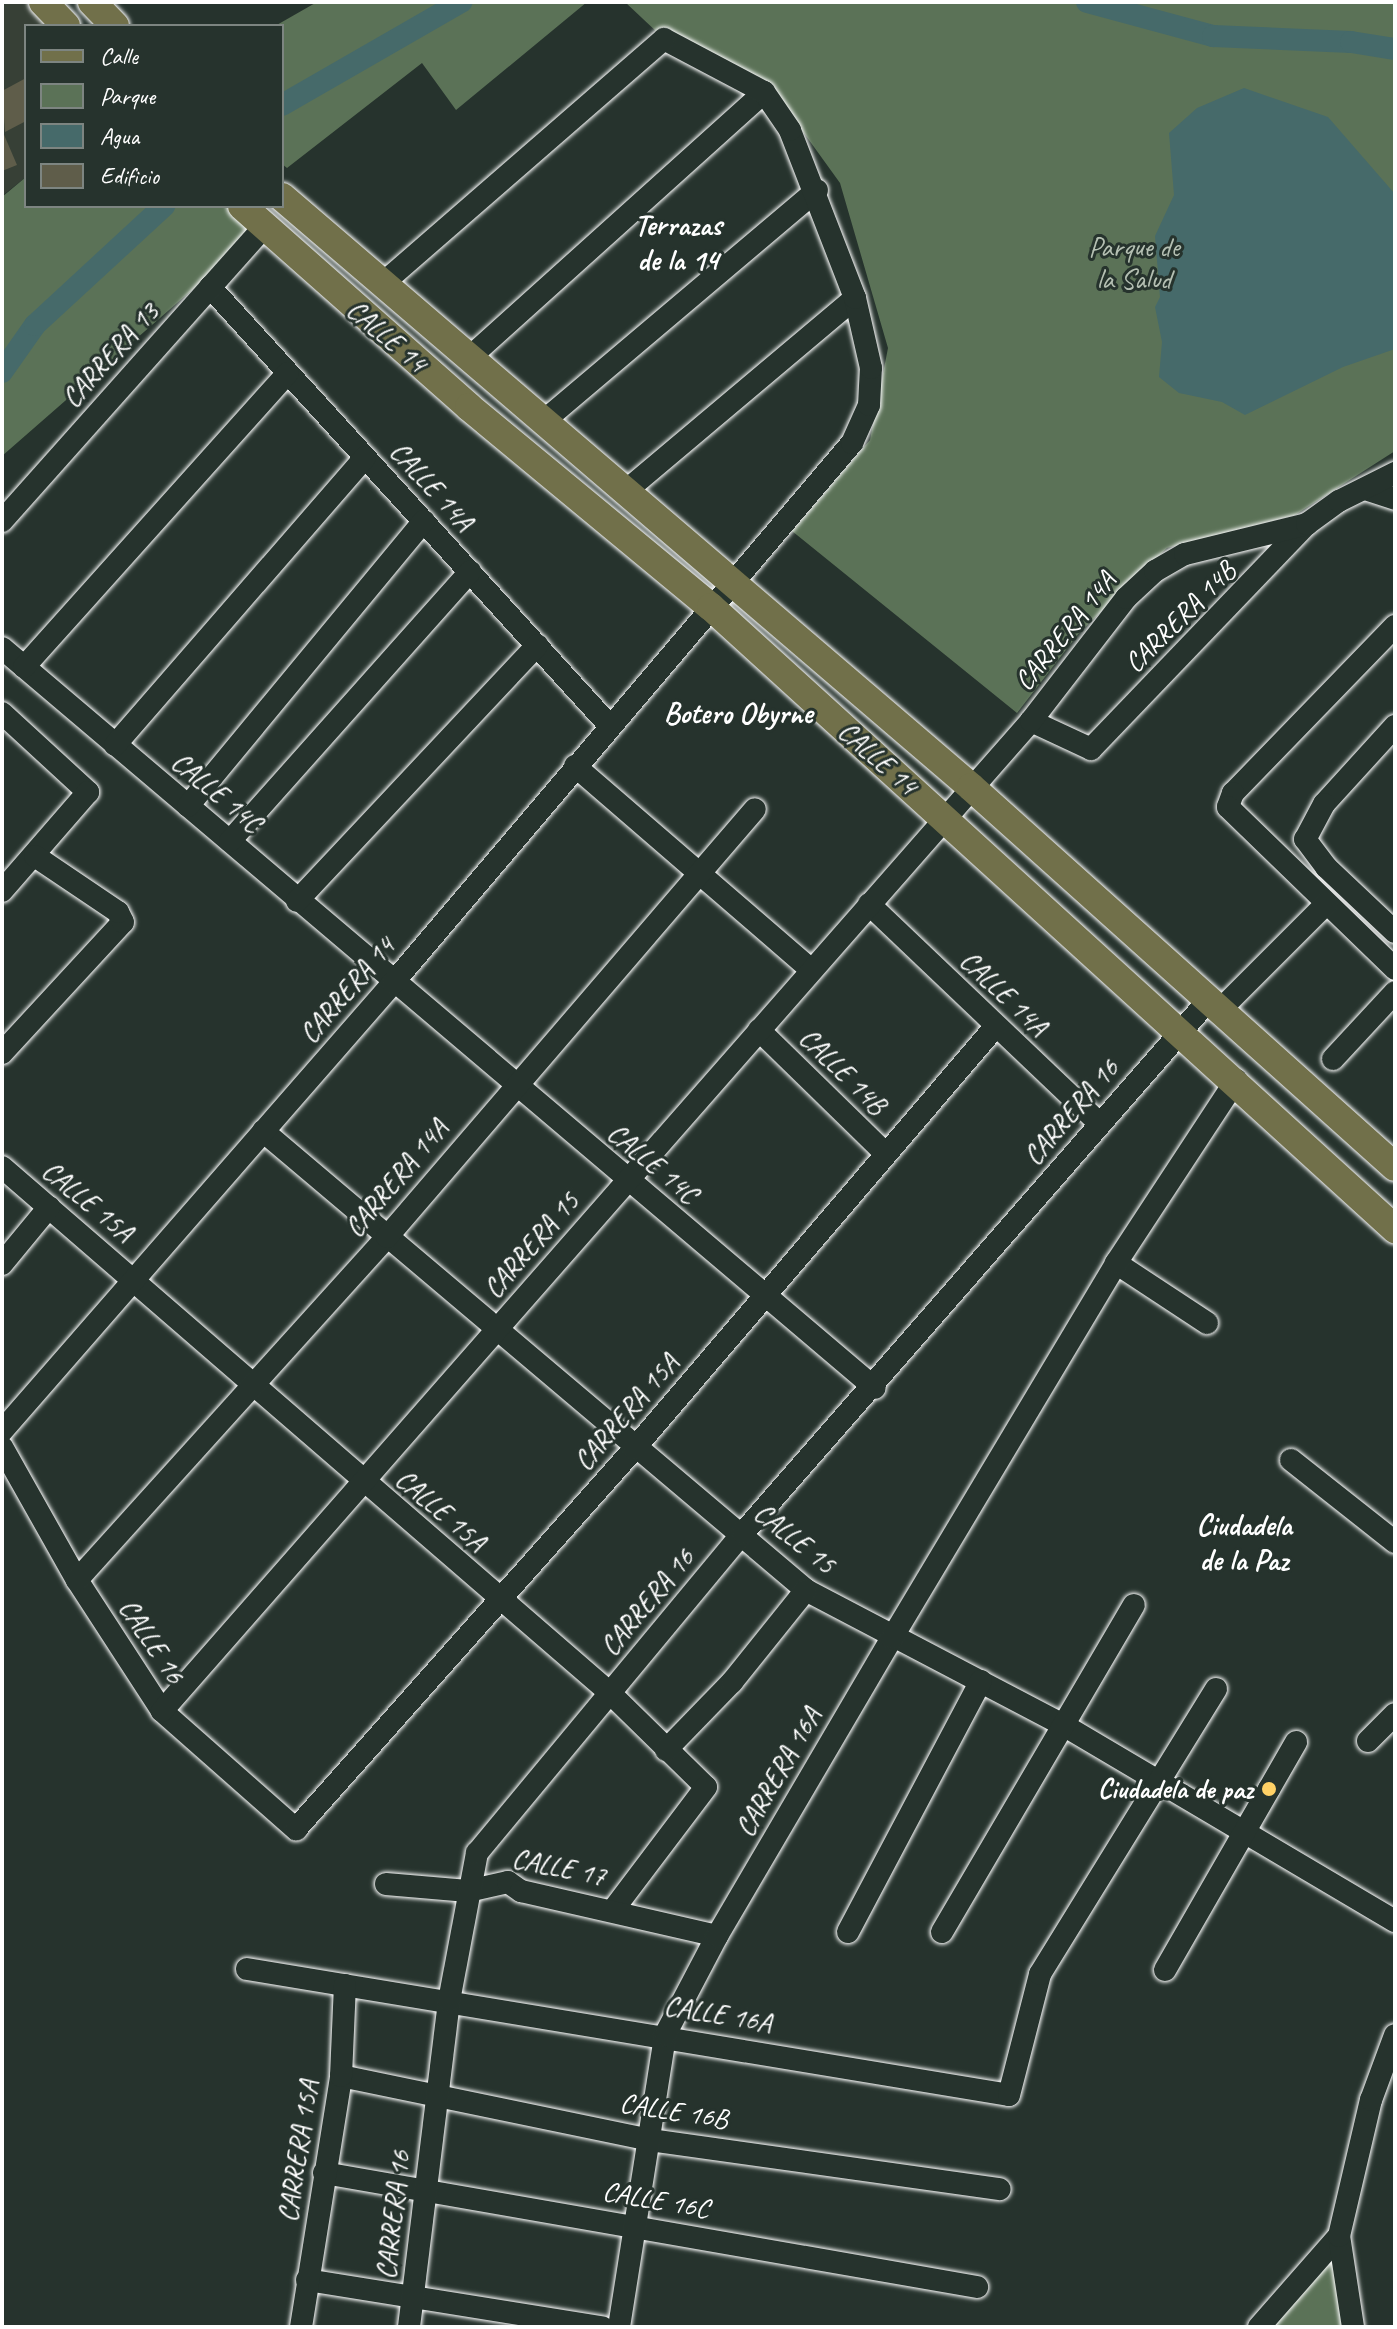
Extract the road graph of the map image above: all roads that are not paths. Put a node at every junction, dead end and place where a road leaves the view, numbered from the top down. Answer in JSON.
{"nodes":[{"id":1,"x":92,"y":2,"type":"edge"},
{"id":2,"x":113,"y":24,"type":"edge"},
{"id":3,"x":764,"y":92,"type":"junction"},
{"id":4,"x":817,"y":190,"type":"junction"},
{"id":5,"x":284,"y":199,"type":"edge"},
{"id":6,"x":244,"y":208,"type":"edge"},
{"id":7,"x":263,"y":228,"type":"junction"},
{"id":8,"x":384,"y":282,"type":"junction"},
{"id":9,"x":210,"y":287,"type":"junction"},
{"id":10,"x":855,"y":298,"type":"junction"},
{"id":11,"x":469,"y":358,"type":"junction"},
{"id":12,"x":288,"y":373,"type":"junction"},
{"id":13,"x":545,"y":420,"type":"junction"},
{"id":14,"x":365,"y":457,"type":"junction"},
{"id":15,"x":1395,"y":473,"type":"edge"},
{"id":16,"x":627,"y":490,"type":"junction"},
{"id":17,"x":1368,"y":490,"type":"junction"},
{"id":18,"x":1395,"y":499,"type":"edge"},
{"id":19,"x":2,"y":521,"type":"edge"},
{"id":20,"x":424,"y":521,"type":"junction"},
{"id":21,"x":1307,"y":524,"type":"junction"},
{"id":22,"x":1254,"y":537,"type":"junction"},
{"id":23,"x":1272,"y":567,"type":"junction"},
{"id":24,"x":470,"y":572,"type":"junction"},
{"id":25,"x":733,"y":584,"type":"junction"},
{"id":26,"x":711,"y":607,"type":"junction"},
{"id":27,"x":1395,"y":626,"type":"edge"},
{"id":28,"x":537,"y":645,"type":"junction"},
{"id":29,"x":2,"y":648,"type":"edge"},
{"id":30,"x":24,"y":667,"type":"junction"},
{"id":31,"x":2,"y":713,"type":"edge"},
{"id":32,"x":1031,"y":721,"type":"junction"},
{"id":33,"x":609,"y":725,"type":"junction"},
{"id":34,"x":1395,"y":726,"type":"edge"},
{"id":35,"x":115,"y":745,"type":"junction"},
{"id":36,"x":575,"y":766,"type":"junction"},
{"id":37,"x":971,"y":787,"type":"junction"},
{"id":38,"x":188,"y":806,"type":"junction"},
{"id":39,"x":755,"y":809,"type":"dead end"},
{"id":40,"x":945,"y":818,"type":"junction"},
{"id":41,"x":230,"y":841,"type":"junction"},
{"id":42,"x":35,"y":856,"type":"junction"},
{"id":43,"x":701,"y":873,"type":"junction"},
{"id":44,"x":2,"y":891,"type":"edge"},
{"id":45,"x":297,"y":901,"type":"junction"},
{"id":46,"x":869,"y":904,"type":"junction"},
{"id":47,"x":1326,"y":904,"type":"junction"},
{"id":48,"x":1395,"y":932,"type":"edge"},
{"id":49,"x":1395,"y":969,"type":"edge"},
{"id":50,"x":811,"y":970,"type":"junction"},
{"id":51,"x":393,"y":983,"type":"junction"},
{"id":52,"x":1395,"y":992,"type":"edge"},
{"id":53,"x":1213,"y":1007,"type":"junction"},
{"id":54,"x":995,"y":1027,"type":"junction"},
{"id":55,"x":759,"y":1030,"type":"junction"},
{"id":56,"x":1181,"y":1031,"type":"junction"},
{"id":57,"x":2,"y":1053,"type":"edge"},
{"id":58,"x":1333,"y":1059,"type":"dead end"},
{"id":59,"x":1236,"y":1080,"type":"junction"},
{"id":60,"x":513,"y":1085,"type":"junction"},
{"id":61,"x":1100,"y":1124,"type":"junction"},
{"id":62,"x":263,"y":1131,"type":"junction"},
{"id":63,"x":886,"y":1154,"type":"junction"},
{"id":64,"x":2,"y":1167,"type":"edge"},
{"id":65,"x":1395,"y":1167,"type":"edge"},
{"id":66,"x":627,"y":1180,"type":"junction"},
{"id":67,"x":49,"y":1207,"type":"junction"},
{"id":68,"x":1395,"y":1229,"type":"edge"},
{"id":69,"x":387,"y":1237,"type":"junction"},
{"id":70,"x":1116,"y":1263,"type":"junction"},
{"id":71,"x":2,"y":1264,"type":"edge"},
{"id":72,"x":136,"y":1280,"type":"junction"},
{"id":73,"x":766,"y":1295,"type":"junction"},
{"id":74,"x":1207,"y":1323,"type":"dead end"},
{"id":75,"x":496,"y":1330,"type":"junction"},
{"id":76,"x":252,"y":1385,"type":"junction"},
{"id":77,"x":875,"y":1388,"type":"junction"},
{"id":78,"x":2,"y":1431,"type":"edge"},
{"id":79,"x":2,"y":1447,"type":"edge"},
{"id":80,"x":634,"y":1449,"type":"junction"},
{"id":81,"x":1291,"y":1460,"type":"dead end"},
{"id":82,"x":362,"y":1483,"type":"junction"},
{"id":83,"x":743,"y":1533,"type":"junction"},
{"id":84,"x":1395,"y":1542,"type":"edge"},
{"id":85,"x":77,"y":1580,"type":"junction"},
{"id":86,"x":806,"y":1590,"type":"junction"},
{"id":87,"x":500,"y":1601,"type":"junction"},
{"id":88,"x":1134,"y":1605,"type":"dead end"},
{"id":89,"x":892,"y":1638,"type":"junction"},
{"id":90,"x":981,"y":1681,"type":"junction"},
{"id":91,"x":1216,"y":1689,"type":"dead end"},
{"id":92,"x":610,"y":1693,"type":"junction"},
{"id":93,"x":162,"y":1711,"type":"junction"},
{"id":94,"x":1395,"y":1714,"type":"edge"},
{"id":95,"x":1065,"y":1726,"type":"junction"},
{"id":96,"x":1368,"y":1741,"type":"dead end"},
{"id":97,"x":1296,"y":1742,"type":"dead end"},
{"id":98,"x":666,"y":1750,"type":"junction"},
{"id":99,"x":1158,"y":1786,"type":"junction"},
{"id":100,"x":706,"y":1787,"type":"joint"},
{"id":101,"x":296,"y":1829,"type":"joint"},
{"id":102,"x":1245,"y":1835,"type":"junction"},
{"id":103,"x":386,"y":1884,"type":"dead end"},
{"id":104,"x":468,"y":1891,"type":"junction"},
{"id":105,"x":613,"y":1910,"type":"junction"},
{"id":106,"x":1395,"y":1921,"type":"edge"},
{"id":107,"x":848,"y":1932,"type":"dead end"},
{"id":108,"x":942,"y":1932,"type":"dead end"},
{"id":109,"x":717,"y":1936,"type":"junction"},
{"id":110,"x":247,"y":1969,"type":"dead end"},
{"id":111,"x":1165,"y":1970,"type":"dead end"},
{"id":112,"x":345,"y":1985,"type":"junction"},
{"id":113,"x":449,"y":2001,"type":"junction"},
{"id":114,"x":665,"y":2035,"type":"junction"},
{"id":115,"x":1395,"y":2035,"type":"edge"},
{"id":116,"x":341,"y":2076,"type":"junction"},
{"id":117,"x":439,"y":2094,"type":"junction"},
{"id":118,"x":650,"y":2140,"type":"junction"},
{"id":119,"x":324,"y":2173,"type":"junction"},
{"id":120,"x":426,"y":2188,"type":"junction"},
{"id":121,"x":1000,"y":2189,"type":"dead end"},
{"id":122,"x":634,"y":2226,"type":"junction"},
{"id":123,"x":1339,"y":2236,"type":"junction"},
{"id":124,"x":307,"y":2280,"type":"junction"},
{"id":125,"x":977,"y":2287,"type":"dead end"},
{"id":126,"x":414,"y":2294,"type":"junction"},
{"id":127,"x":301,"y":2327,"type":"edge"},
{"id":128,"x":409,"y":2327,"type":"edge"},
{"id":129,"x":602,"y":2327,"type":"edge"},
{"id":130,"x":619,"y":2327,"type":"edge"},
{"id":131,"x":1259,"y":2327,"type":"edge"},
{"id":132,"x":1353,"y":2327,"type":"edge"}],
"edges":[{"from":1,"to":2,"type":"main road"},
{"from":3,"to":4,"type":"street","name":"CARRERA 14"},
{"from":3,"to":8,"type":"street"},
{"from":3,"to":11,"type":"street"},
{"from":4,"to":10,"type":"street","name":"CARRERA 14"},
{"from":4,"to":13,"type":"street"},
{"from":5,"to":8,"type":"main road","name":"CALLE 14"},
{"from":6,"to":7,"type":"main road","name":"CALLE 14"},
{"from":7,"to":9,"type":"street","name":"CARRERA 13"},
{"from":7,"to":26,"type":"main road","name":"CALLE 14"},
{"from":8,"to":11,"type":"main road","name":"CALLE 14"},
{"from":9,"to":12,"type":"street","name":"CALLE 14A"},
{"from":9,"to":19,"type":"street","name":"CARRERA 13"},
{"from":10,"to":16,"type":"street"},
{"from":10,"to":25,"type":"street","name":"CARRERA 14"},
{"from":11,"to":13,"type":"main road","name":"CALLE 14"},
{"from":12,"to":14,"type":"street","name":"CALLE 14A"},
{"from":12,"to":30,"type":"street"},
{"from":13,"to":16,"type":"main road","name":"CALLE 14"},
{"from":14,"to":20,"type":"street","name":"CALLE 14A"},
{"from":14,"to":35,"type":"street"},
{"from":15,"to":17,"type":"street","name":"CARRERA 14A"},
{"from":16,"to":25,"type":"main road","name":"CALLE 14"},
{"from":17,"to":18,"type":"street"},
{"from":17,"to":21,"type":"street","name":"CARRERA 14A"},
{"from":20,"to":24,"type":"street","name":"CALLE 14A"},
{"from":20,"to":38,"type":"street"},
{"from":21,"to":22,"type":"street","name":"CARRERA 14A"},
{"from":21,"to":23,"type":"street","name":"CARRERA 14B"},
{"from":22,"to":23,"type":"street"},
{"from":22,"to":32,"type":"street","name":"CARRERA 14A"},
{"from":23,"to":32,"type":"street","name":"CARRERA 14B"},
{"from":24,"to":28,"type":"street","name":"CALLE 14A"},
{"from":24,"to":41,"type":"street"},
{"from":25,"to":26,"type":"street","name":"CARRERA 14"},
{"from":25,"to":37,"type":"main road","name":"CALLE 14"},
{"from":26,"to":33,"type":"street","name":"CARRERA 14"},
{"from":26,"to":40,"type":"main road","name":"CALLE 14"},
{"from":27,"to":47,"type":"street"},
{"from":28,"to":33,"type":"street","name":"CALLE 14A"},
{"from":28,"to":45,"type":"street"},
{"from":29,"to":30,"type":"street","name":"CALLE 14C"},
{"from":30,"to":35,"type":"street","name":"CALLE 14C"},
{"from":31,"to":42,"type":"street"},
{"from":32,"to":37,"type":"street","name":"CARRERA 14A"},
{"from":33,"to":36,"type":"street","name":"CARRERA 14"},
{"from":34,"to":48,"type":"street"},
{"from":35,"to":38,"type":"street","name":"CALLE 14C"},
{"from":36,"to":43,"type":"street"},
{"from":36,"to":51,"type":"street","name":"CARRERA 14"},
{"from":37,"to":40,"type":"street","name":"CARRERA 14A"},
{"from":37,"to":53,"type":"main road","name":"CALLE 14"},
{"from":38,"to":41,"type":"street","name":"CALLE 14C"},
{"from":39,"to":43,"type":"street","name":"CARRERA 14A"},
{"from":40,"to":46,"type":"street","name":"CARRERA 15"},
{"from":40,"to":56,"type":"main road","name":"CALLE 14"},
{"from":41,"to":45,"type":"street","name":"CALLE 14C"},
{"from":42,"to":44,"type":"street"},
{"from":42,"to":57,"type":"street"},
{"from":43,"to":50,"type":"street"},
{"from":43,"to":60,"type":"street","name":"CARRERA 14A"},
{"from":45,"to":51,"type":"street","name":"CALLE 14C"},
{"from":46,"to":50,"type":"street","name":"CARRERA 15"},
{"from":46,"to":54,"type":"street","name":"CALLE 14A"},
{"from":47,"to":49,"type":"street"},
{"from":47,"to":53,"type":"street","name":"CARRERA 16"},
{"from":50,"to":55,"type":"street","name":"CARRERA 15"},
{"from":51,"to":60,"type":"street","name":"CALLE 14C"},
{"from":51,"to":62,"type":"street","name":"CARRERA 14"},
{"from":52,"to":58,"type":"street"},
{"from":53,"to":56,"type":"street","name":"CARRERA 16"},
{"from":53,"to":65,"type":"main road","name":"CALLE 14"},
{"from":54,"to":61,"type":"street","name":"CALLE 14A"},
{"from":54,"to":63,"type":"street","name":"CARRERA 15A"},
{"from":55,"to":63,"type":"street","name":"CALLE 14B"},
{"from":55,"to":66,"type":"street","name":"CARRERA 15"},
{"from":56,"to":59,"type":"main road","name":"CALLE 14"},
{"from":56,"to":61,"type":"street","name":"CARRERA 16"},
{"from":59,"to":68,"type":"main road","name":"CALLE 14"},
{"from":59,"to":70,"type":"street","name":"CARRERA 16A"},
{"from":60,"to":66,"type":"street","name":"CALLE 14C"},
{"from":60,"to":69,"type":"street","name":"CARRERA 14A"},
{"from":61,"to":77,"type":"street","name":"CARRERA 16"},
{"from":62,"to":69,"type":"street","name":"CALLE 15"},
{"from":62,"to":72,"type":"street","name":"CARRERA 14"},
{"from":63,"to":73,"type":"street","name":"CARRERA 15A"},
{"from":64,"to":67,"type":"street","name":"CALLE 15A"},
{"from":66,"to":73,"type":"street","name":"CALLE 14C"},
{"from":66,"to":75,"type":"street","name":"CARRERA 15"},
{"from":67,"to":71,"type":"street"},
{"from":67,"to":72,"type":"street","name":"CALLE 15A"},
{"from":69,"to":75,"type":"street","name":"CALLE 15"},
{"from":69,"to":76,"type":"street","name":"CARRERA 14A"},
{"from":70,"to":74,"type":"street"},
{"from":70,"to":89,"type":"street","name":"CARRERA 16A"},
{"from":72,"to":76,"type":"street","name":"CALLE 15A"},
{"from":72,"to":78,"type":"street","name":"CARRERA 14"},
{"from":73,"to":77,"type":"street","name":"CALLE 14C"},
{"from":73,"to":80,"type":"street","name":"CARRERA 15A"},
{"from":75,"to":80,"type":"street","name":"CALLE 15"},
{"from":75,"to":82,"type":"street","name":"CARRERA 15"},
{"from":76,"to":82,"type":"street","name":"CALLE 15A"},
{"from":76,"to":85,"type":"street","name":"CARRERA 14A"},
{"from":77,"to":83,"type":"street","name":"CARRERA 16"},
{"from":79,"to":85,"type":"street","name":"CALLE 16"},
{"from":80,"to":83,"type":"street","name":"CALLE 15"},
{"from":80,"to":87,"type":"street","name":"CARRERA 15A"},
{"from":81,"to":84,"type":"street"},
{"from":82,"to":87,"type":"street","name":"CALLE 15A"},
{"from":82,"to":93,"type":"street","name":"CARRERA 15"},
{"from":83,"to":86,"type":"street","name":"CALLE 15"},
{"from":83,"to":92,"type":"street","name":"CARRERA 16"},
{"from":85,"to":93,"type":"street","name":"CALLE 16"},
{"from":86,"to":89,"type":"street","name":"CALLE 15"},
{"from":86,"to":98,"type":"street"},
{"from":87,"to":92,"type":"street","name":"CALLE 15A"},
{"from":87,"to":101,"type":"street","name":"CARRERA 15A"},
{"from":88,"to":95,"type":"street"},
{"from":89,"to":90,"type":"street","name":"CALLE 15"},
{"from":89,"to":109,"type":"street","name":"CARRERA 16A"},
{"from":90,"to":95,"type":"street","name":"CALLE 15"},
{"from":90,"to":107,"type":"street"},
{"from":91,"to":99,"type":"street"},
{"from":92,"to":98,"type":"street","name":"CALLE 15A"},
{"from":92,"to":104,"type":"street","name":"CARRERA 16"},
{"from":93,"to":101,"type":"street","name":"CALLE 16"},
{"from":94,"to":96,"type":"street"},
{"from":95,"to":99,"type":"street","name":"CALLE 15"},
{"from":95,"to":108,"type":"street"},
{"from":97,"to":102,"type":"street"},
{"from":98,"to":100,"type":"street","name":"CALLE 15A"},
{"from":99,"to":102,"type":"street","name":"CALLE 15"},
{"from":99,"to":114,"type":"street","name":"CALLE 16A"},
{"from":100,"to":105,"type":"street","name":"CARRERA 16A"},
{"from":102,"to":106,"type":"street","name":"CALLE 15"},
{"from":102,"to":111,"type":"street"},
{"from":103,"to":104,"type":"street","name":"CALLE 17"},
{"from":104,"to":105,"type":"street","name":"CALLE 17"},
{"from":104,"to":113,"type":"street","name":"CARRERA 16"},
{"from":105,"to":109,"type":"street","name":"CALLE 17"},
{"from":109,"to":114,"type":"street","name":"CARRERA 16A"},
{"from":110,"to":112,"type":"street","name":"CALLE 16A"},
{"from":112,"to":113,"type":"street","name":"CALLE 16A"},
{"from":112,"to":116,"type":"street","name":"CARRERA 15A"},
{"from":113,"to":114,"type":"street","name":"CALLE 16A"},
{"from":113,"to":117,"type":"street","name":"CARRERA 16"},
{"from":114,"to":118,"type":"street","name":"CARRERA 16A"},
{"from":115,"to":123,"type":"street"},
{"from":116,"to":117,"type":"street","name":"CALLE 16B"},
{"from":116,"to":119,"type":"street","name":"CARRERA 15A"},
{"from":117,"to":118,"type":"street","name":"CALLE 16B"},
{"from":117,"to":120,"type":"street","name":"CARRERA 16"},
{"from":118,"to":121,"type":"street","name":"CALLE 16B"},
{"from":118,"to":122,"type":"street","name":"CARRERA 16A"},
{"from":119,"to":120,"type":"street","name":"CALLE 16C"},
{"from":119,"to":124,"type":"street","name":"CARRERA 15A"},
{"from":120,"to":122,"type":"street","name":"CALLE 16C"},
{"from":120,"to":126,"type":"street","name":"CARRERA 16"},
{"from":122,"to":125,"type":"street","name":"CALLE 16C"},
{"from":122,"to":130,"type":"street","name":"CARRERA 16A"},
{"from":123,"to":131,"type":"street"},
{"from":123,"to":132,"type":"street"},
{"from":124,"to":126,"type":"street"},
{"from":124,"to":127,"type":"street","name":"CARRERA 15A"},
{"from":126,"to":128,"type":"street","name":"CARRERA 16"},
{"from":126,"to":129,"type":"street"}]}
